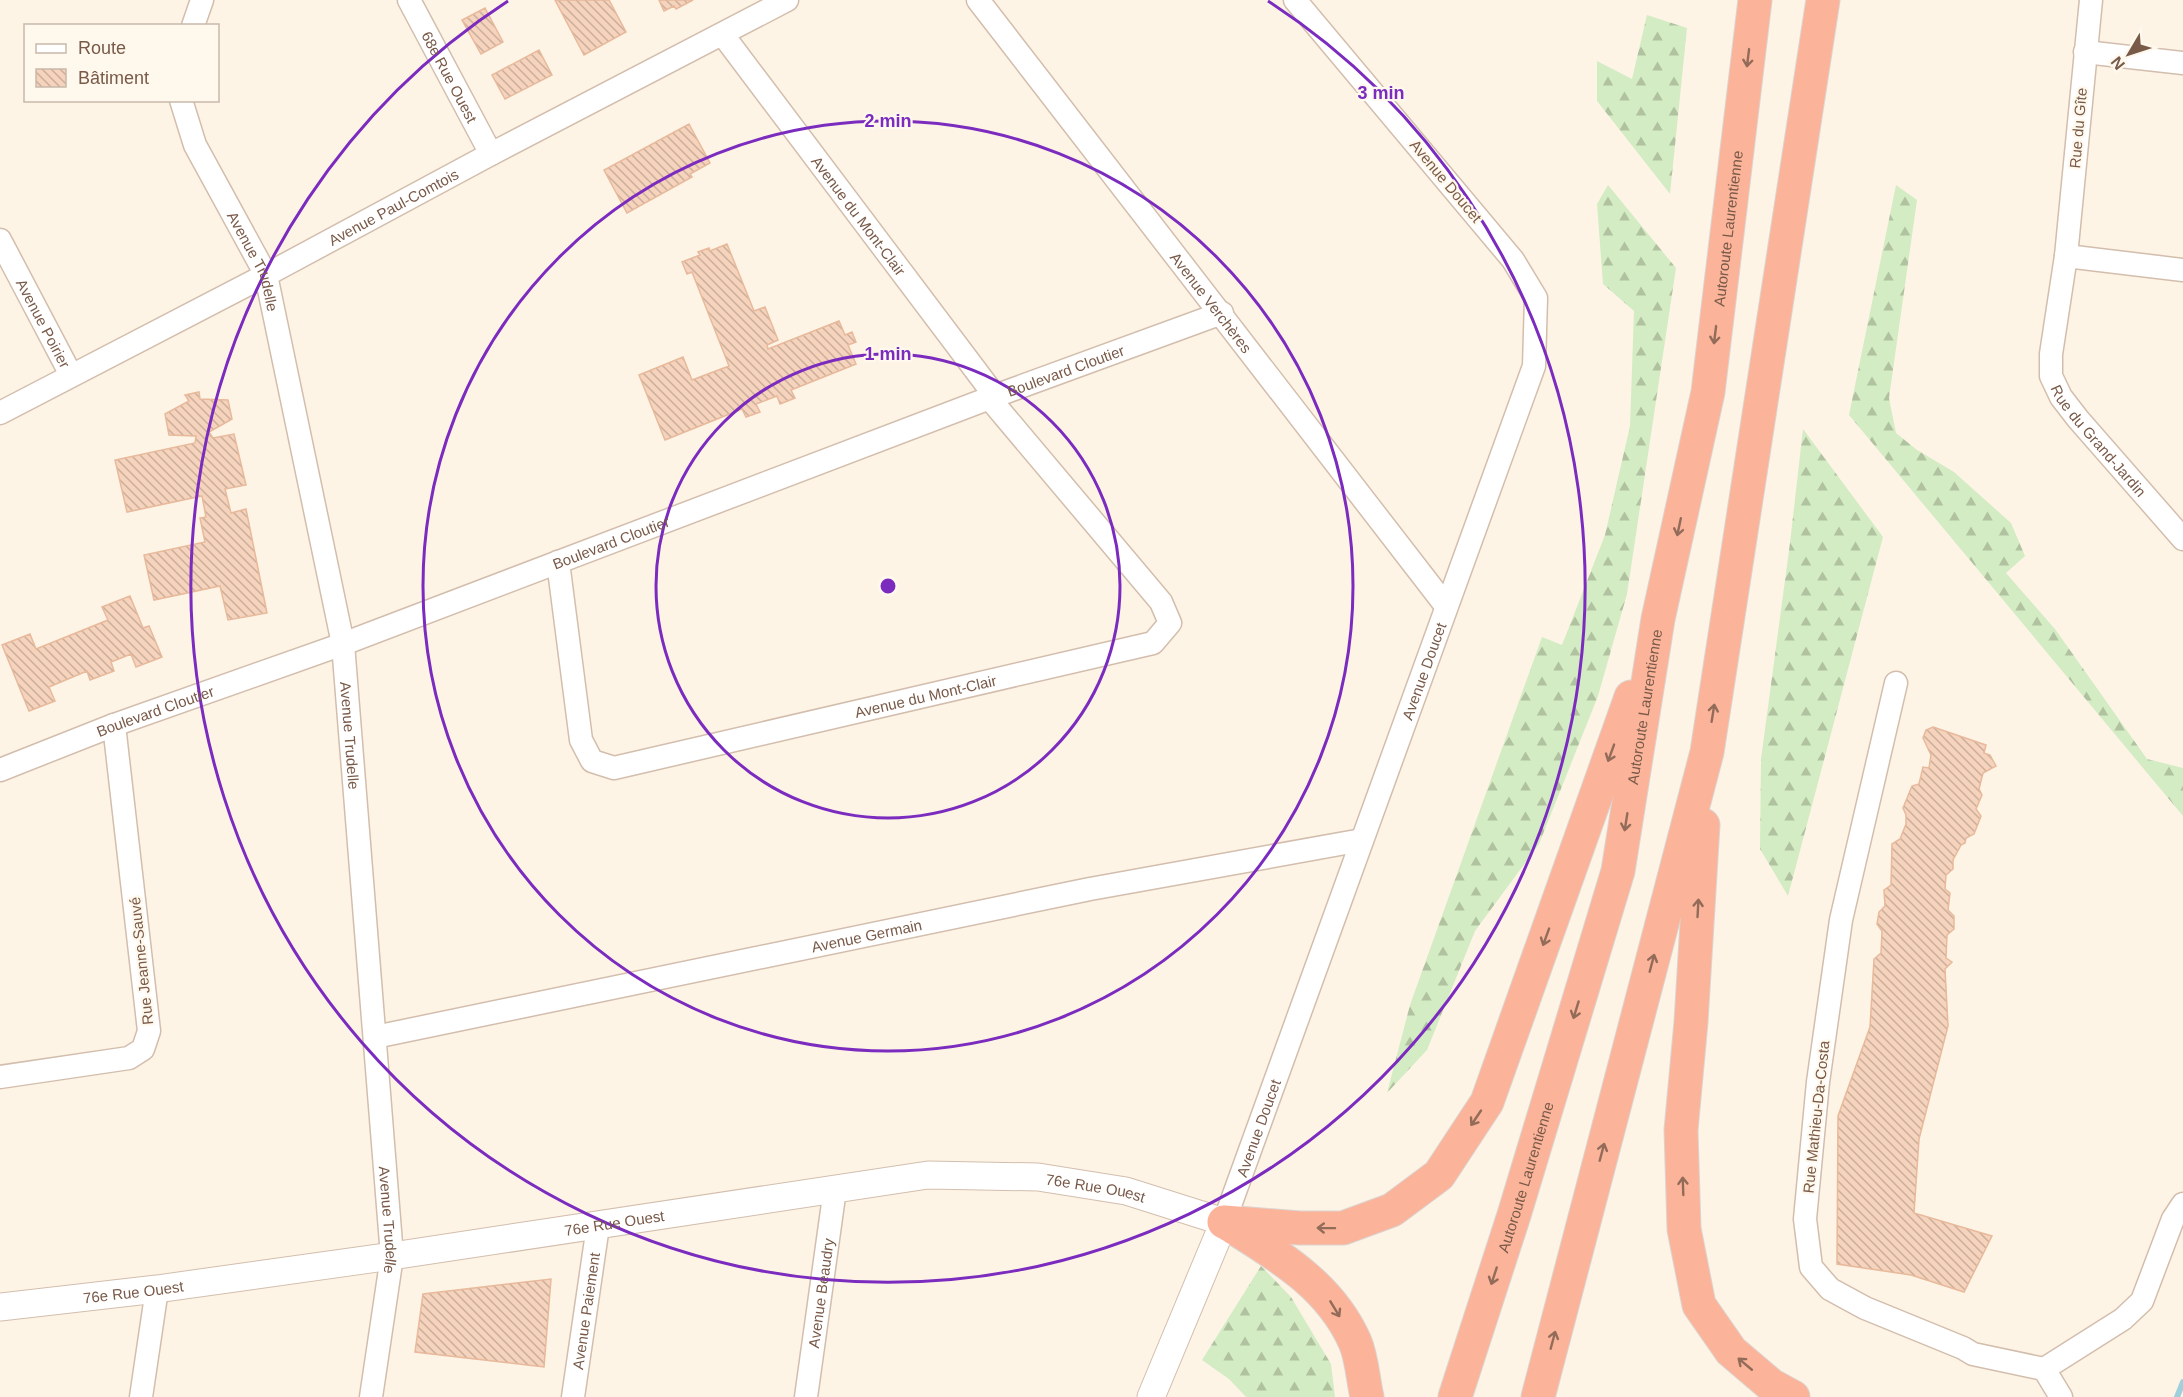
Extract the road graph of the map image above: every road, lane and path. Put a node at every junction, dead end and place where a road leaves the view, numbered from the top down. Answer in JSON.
{"nodes":[{"id":1,"x":202,"y":0,"type":"edge"},
{"id":2,"x":409,"y":0,"type":"edge"},
{"id":3,"x":787,"y":0,"type":"edge"},
{"id":4,"x":978,"y":0,"type":"edge"},
{"id":5,"x":1295,"y":0,"type":"edge"},
{"id":6,"x":1755,"y":0,"type":"edge"},
{"id":7,"x":1823,"y":0,"type":"edge"},
{"id":8,"x":2091,"y":0,"type":"edge"},
{"id":9,"x":194,"y":24,"type":"edge"},
{"id":10,"x":723,"y":35,"type":"junction"},
{"id":11,"x":2085,"y":52,"type":"junction"},
{"id":12,"x":2183,"y":63,"type":"edge"},
{"id":13,"x":182,"y":102,"type":"edge"},
{"id":14,"x":491,"y":154,"type":"junction"},
{"id":15,"x":0,"y":240,"type":"edge"},
{"id":16,"x":2066,"y":256,"type":"junction"},
{"id":17,"x":2183,"y":270,"type":"edge"},
{"id":18,"x":266,"y":275,"type":"junction"},
{"id":19,"x":1222,"y":313,"type":"junction"},
{"id":20,"x":72,"y":375,"type":"junction"},
{"id":21,"x":992,"y":397,"type":"junction"},
{"id":22,"x":0,"y":412,"type":"edge"},
{"id":23,"x":2183,"y":539,"type":"edge"},
{"id":24,"x":558,"y":562,"type":"junction"},
{"id":25,"x":1446,"y":606,"type":"junction"},
{"id":26,"x":1659,"y":619,"type":"junction"},
{"id":27,"x":343,"y":644,"type":"junction"},
{"id":28,"x":1896,"y":684,"type":"dead end"},
{"id":29,"x":114,"y":725,"type":"junction"},
{"id":30,"x":1707,"y":752,"type":"junction"},
{"id":31,"x":0,"y":770,"type":"edge"},
{"id":32,"x":1362,"y":840,"type":"junction"},
{"id":33,"x":375,"y":1037,"type":"junction"},
{"id":34,"x":0,"y":1077,"type":"edge"},
{"id":35,"x":835,"y":1189,"type":"junction"},
{"id":36,"x":2183,"y":1204,"type":"edge"},
{"id":37,"x":1224,"y":1222,"type":"junction"},
{"id":38,"x":598,"y":1226,"type":"junction"},
{"id":39,"x":392,"y":1256,"type":"junction"},
{"id":40,"x":157,"y":1289,"type":"junction"},
{"id":41,"x":0,"y":1307,"type":"edge"},
{"id":42,"x":2044,"y":1369,"type":"junction"},
{"id":43,"x":141,"y":1397,"type":"edge"},
{"id":44,"x":371,"y":1397,"type":"edge"},
{"id":45,"x":573,"y":1397,"type":"edge"},
{"id":46,"x":806,"y":1397,"type":"edge"},
{"id":47,"x":1151,"y":1397,"type":"edge"},
{"id":48,"x":1367,"y":1397,"type":"edge"},
{"id":49,"x":1455,"y":1397,"type":"edge"},
{"id":50,"x":1538,"y":1397,"type":"edge"},
{"id":51,"x":1793,"y":1397,"type":"edge"},
{"id":52,"x":2061,"y":1397,"type":"edge"}],
"edges":[{"from":1,"to":9,"type":"street"},
{"from":2,"to":14,"type":"street","name":"68e Rue Ouest"},
{"from":3,"to":10,"type":"street","name":"Avenue Paul-Comtois"},
{"from":4,"to":19,"type":"street","name":"Avenue Verchères"},
{"from":5,"to":25,"type":"street","name":"Avenue Doucet"},
{"from":6,"to":26,"type":"highway","name":"Autoroute Laurentienne","one_way":true},
{"from":30,"to":7,"type":"highway","one_way":true},
{"from":8,"to":11,"type":"street","name":"Rue du Gîte"},
{"from":10,"to":14,"type":"street","name":"Avenue Paul-Comtois"},
{"from":10,"to":21,"type":"street","name":"Avenue du Mont-Clair"},
{"from":11,"to":12,"type":"street"},
{"from":11,"to":16,"type":"street","name":"Rue du Gîte"},
{"from":13,"to":18,"type":"street","name":"Avenue Trudelle"},
{"from":14,"to":18,"type":"street","name":"Avenue Paul-Comtois"},
{"from":15,"to":20,"type":"street","name":"Avenue Poirier"},
{"from":16,"to":17,"type":"street"},
{"from":16,"to":23,"type":"street","name":"Rue du Grand-Jardin"},
{"from":18,"to":20,"type":"street","name":"Avenue Paul-Comtois"},
{"from":18,"to":27,"type":"street","name":"Avenue Trudelle"},
{"from":19,"to":21,"type":"street","name":"Boulevard Cloutier"},
{"from":19,"to":25,"type":"street","name":"Avenue Verchères"},
{"from":20,"to":22,"type":"street","name":"Avenue Paul-Comtois"},
{"from":21,"to":24,"type":"street","name":"Boulevard Cloutier"},
{"from":21,"to":24,"type":"street","name":"Avenue du Mont-Clair"},
{"from":24,"to":27,"type":"street","name":"Boulevard Cloutier"},
{"from":25,"to":32,"type":"street","name":"Avenue Doucet"},
{"from":26,"to":37,"type":"highway","one_way":true},
{"from":26,"to":49,"type":"highway","name":"Autoroute Laurentienne","one_way":true},
{"from":27,"to":29,"type":"street","name":"Boulevard Cloutier"},
{"from":27,"to":33,"type":"street","name":"Avenue Trudelle"},
{"from":28,"to":42,"type":"street","name":"Rue Mathieu-Da-Costa"},
{"from":29,"to":31,"type":"street","name":"Boulevard Cloutier"},
{"from":29,"to":34,"type":"street","name":"Rue Jeanne-Sauvé"},
{"from":50,"to":30,"type":"highway","one_way":true},
{"from":51,"to":30,"type":"highway","one_way":true},
{"from":32,"to":33,"type":"street","name":"Avenue Germain"},
{"from":32,"to":37,"type":"street","name":"Avenue Doucet"},
{"from":33,"to":39,"type":"street","name":"Avenue Trudelle"},
{"from":35,"to":37,"type":"street","name":"76e Rue Ouest"},
{"from":35,"to":38,"type":"street","name":"76e Rue Ouest"},
{"from":35,"to":46,"type":"street","name":"Avenue Beaudry"},
{"from":36,"to":42,"type":"street"},
{"from":37,"to":47,"type":"street","name":"Avenue Doucet"},
{"from":37,"to":48,"type":"highway","one_way":true},
{"from":38,"to":39,"type":"street","name":"76e Rue Ouest"},
{"from":38,"to":45,"type":"street","name":"Avenue Paiement"},
{"from":39,"to":40,"type":"street","name":"76e Rue Ouest"},
{"from":39,"to":44,"type":"street","name":"Avenue Trudelle"},
{"from":40,"to":41,"type":"street","name":"76e Rue Ouest"},
{"from":40,"to":43,"type":"street"},
{"from":42,"to":52,"type":"street"}]}
